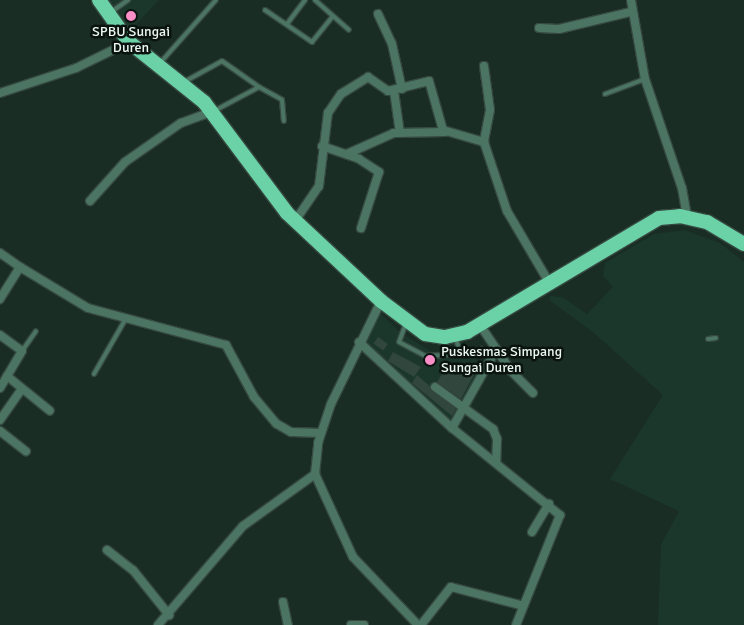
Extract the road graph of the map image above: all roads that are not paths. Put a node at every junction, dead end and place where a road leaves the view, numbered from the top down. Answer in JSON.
{"nodes":[{"id":1,"x":98,"y":0,"type":"edge"},
{"id":2,"x":128,"y":0,"type":"edge"},
{"id":3,"x":216,"y":0,"type":"edge"},
{"id":4,"x":305,"y":0,"type":"edge"},
{"id":5,"x":315,"y":0,"type":"edge"},
{"id":6,"x":631,"y":0,"type":"edge"},
{"id":7,"x":265,"y":10,"type":"dead end"},
{"id":8,"x":631,"y":12,"type":"junction"},
{"id":9,"x":108,"y":14,"type":"junction"},
{"id":10,"x":378,"y":14,"type":"dead end"},
{"id":11,"x":333,"y":16,"type":"junction"},
{"id":12,"x":287,"y":24,"type":"junction"},
{"id":13,"x":539,"y":28,"type":"dead end"},
{"id":14,"x":348,"y":30,"type":"dead end"},
{"id":15,"x":129,"y":42,"type":"junction"},
{"id":16,"x":158,"y":64,"type":"junction"},
{"id":17,"x":484,"y":66,"type":"dead end"},
{"id":18,"x":645,"y":79,"type":"junction"},
{"id":19,"x":182,"y":83,"type":"junction"},
{"id":20,"x":259,"y":87,"type":"junction"},
{"id":21,"x":398,"y":90,"type":"junction"},
{"id":22,"x":0,"y":92,"type":"edge"},
{"id":23,"x":605,"y":94,"type":"dead end"},
{"id":24,"x":211,"y":112,"type":"junction"},
{"id":25,"x":284,"y":121,"type":"dead end"},
{"id":26,"x":400,"y":132,"type":"junction"},
{"id":27,"x":445,"y":132,"type":"junction"},
{"id":28,"x":484,"y":142,"type":"junction"},
{"id":29,"x":322,"y":146,"type":"junction"},
{"id":30,"x":347,"y":154,"type":"junction"},
{"id":31,"x":90,"y":201,"type":"dead end"},
{"id":32,"x":687,"y":217,"type":"junction"},
{"id":33,"x":295,"y":221,"type":"junction"},
{"id":34,"x":361,"y":228,"type":"dead end"},
{"id":35,"x":744,"y":244,"type":"edge"},
{"id":36,"x":0,"y":253,"type":"edge"},
{"id":37,"x":20,"y":267,"type":"junction"},
{"id":38,"x":550,"y":284,"type":"junction"},
{"id":39,"x":0,"y":299,"type":"edge"},
{"id":40,"x":381,"y":301,"type":"junction"},
{"id":41,"x":125,"y":320,"type":"junction"},
{"id":42,"x":406,"y":323,"type":"junction"},
{"id":43,"x":480,"y":325,"type":"junction"},
{"id":44,"x":36,"y":331,"type":"dead end"},
{"id":45,"x":0,"y":335,"type":"edge"},
{"id":46,"x":456,"y":335,"type":"junction"},
{"id":47,"x":716,"y":338,"type":"dead end"},
{"id":48,"x":708,"y":339,"type":"dead end"},
{"id":49,"x":359,"y":342,"type":"junction"},
{"id":50,"x":496,"y":350,"type":"junction"},
{"id":51,"x":22,"y":351,"type":"junction"},
{"id":52,"x":94,"y":374,"type":"dead end"},
{"id":53,"x":7,"y":376,"type":"junction"},
{"id":54,"x":435,"y":387,"type":"dead end"},
{"id":55,"x":0,"y":388,"type":"edge"},
{"id":56,"x":22,"y":390,"type":"junction"},
{"id":57,"x":533,"y":393,"type":"dead end"},
{"id":58,"x":466,"y":408,"type":"junction"},
{"id":59,"x":50,"y":410,"type":"dead end"},
{"id":60,"x":0,"y":420,"type":"edge"},
{"id":61,"x":452,"y":428,"type":"junction"},
{"id":62,"x":0,"y":431,"type":"edge"},
{"id":63,"x":321,"y":433,"type":"junction"},
{"id":64,"x":26,"y":451,"type":"dead end"},
{"id":65,"x":496,"y":463,"type":"junction"},
{"id":66,"x":315,"y":474,"type":"junction"},
{"id":67,"x":549,"y":504,"type":"junction"},
{"id":68,"x":532,"y":532,"type":"dead end"},
{"id":69,"x":107,"y":550,"type":"dead end"},
{"id":70,"x":283,"y":602,"type":"dead end"},
{"id":71,"x":520,"y":606,"type":"junction"},
{"id":72,"x":169,"y":615,"type":"junction"},
{"id":73,"x":158,"y":625,"type":"edge"},
{"id":74,"x":288,"y":625,"type":"edge"},
{"id":75,"x":351,"y":625,"type":"edge"},
{"id":76,"x":364,"y":625,"type":"edge"},
{"id":77,"x":420,"y":625,"type":"edge"},
{"id":78,"x":516,"y":625,"type":"edge"}],
"edges":[{"from":1,"to":9,"type":"highway"},
{"from":2,"to":9,"type":"lane"},
{"from":3,"to":16,"type":"lane"},
{"from":4,"to":12,"type":"lane"},
{"from":5,"to":11,"type":"lane"},
{"from":6,"to":8,"type":"street"},
{"from":7,"to":12,"type":"lane"},
{"from":8,"to":13,"type":"street"},
{"from":8,"to":18,"type":"street"},
{"from":9,"to":15,"type":"highway"},
{"from":10,"to":21,"type":"street"},
{"from":11,"to":12,"type":"lane"},
{"from":11,"to":14,"type":"lane"},
{"from":15,"to":16,"type":"highway"},
{"from":15,"to":22,"type":"street"},
{"from":16,"to":19,"type":"highway"},
{"from":17,"to":28,"type":"street"},
{"from":18,"to":23,"type":"lane"},
{"from":18,"to":32,"type":"street"},
{"from":19,"to":20,"type":"lane"},
{"from":19,"to":24,"type":"highway"},
{"from":20,"to":24,"type":"lane"},
{"from":20,"to":25,"type":"lane"},
{"from":21,"to":26,"type":"street"},
{"from":21,"to":27,"type":"street"},
{"from":21,"to":29,"type":"street"},
{"from":24,"to":31,"type":"street"},
{"from":24,"to":33,"type":"highway"},
{"from":26,"to":27,"type":"street"},
{"from":26,"to":30,"type":"street"},
{"from":27,"to":28,"type":"street"},
{"from":28,"to":38,"type":"street"},
{"from":29,"to":30,"type":"street"},
{"from":29,"to":33,"type":"street"},
{"from":30,"to":34,"type":"street"},
{"from":32,"to":35,"type":"highway"},
{"from":32,"to":38,"type":"highway"},
{"from":33,"to":40,"type":"highway"},
{"from":36,"to":37,"type":"street"},
{"from":37,"to":39,"type":"street"},
{"from":37,"to":41,"type":"street"},
{"from":38,"to":43,"type":"highway"},
{"from":40,"to":42,"type":"highway"},
{"from":40,"to":49,"type":"street"},
{"from":41,"to":52,"type":"lane"},
{"from":41,"to":63,"type":"street"},
{"from":42,"to":46,"type":"highway"},
{"from":42,"to":46,"type":"lane"},
{"from":43,"to":46,"type":"highway"},
{"from":43,"to":50,"type":"street"},
{"from":44,"to":51,"type":"lane"},
{"from":45,"to":51,"type":"street"},
{"from":47,"to":48,"type":"lane"},
{"from":49,"to":61,"type":"street"},
{"from":49,"to":63,"type":"street"},
{"from":50,"to":57,"type":"street"},
{"from":50,"to":58,"type":"street"},
{"from":51,"to":53,"type":"street"},
{"from":53,"to":55,"type":"street"},
{"from":53,"to":56,"type":"street"},
{"from":54,"to":58,"type":"street"},
{"from":56,"to":59,"type":"street"},
{"from":56,"to":60,"type":"street"},
{"from":58,"to":61,"type":"street"},
{"from":58,"to":65,"type":"street"},
{"from":61,"to":65,"type":"street"},
{"from":62,"to":64,"type":"street"},
{"from":63,"to":66,"type":"street"},
{"from":65,"to":67,"type":"street"},
{"from":66,"to":72,"type":"street"},
{"from":66,"to":77,"type":"street"},
{"from":67,"to":68,"type":"street"},
{"from":67,"to":71,"type":"street"},
{"from":69,"to":72,"type":"street"},
{"from":70,"to":74,"type":"street"},
{"from":71,"to":77,"type":"street"},
{"from":71,"to":78,"type":"street"},
{"from":72,"to":73,"type":"street"},
{"from":75,"to":76,"type":"street"}]}
